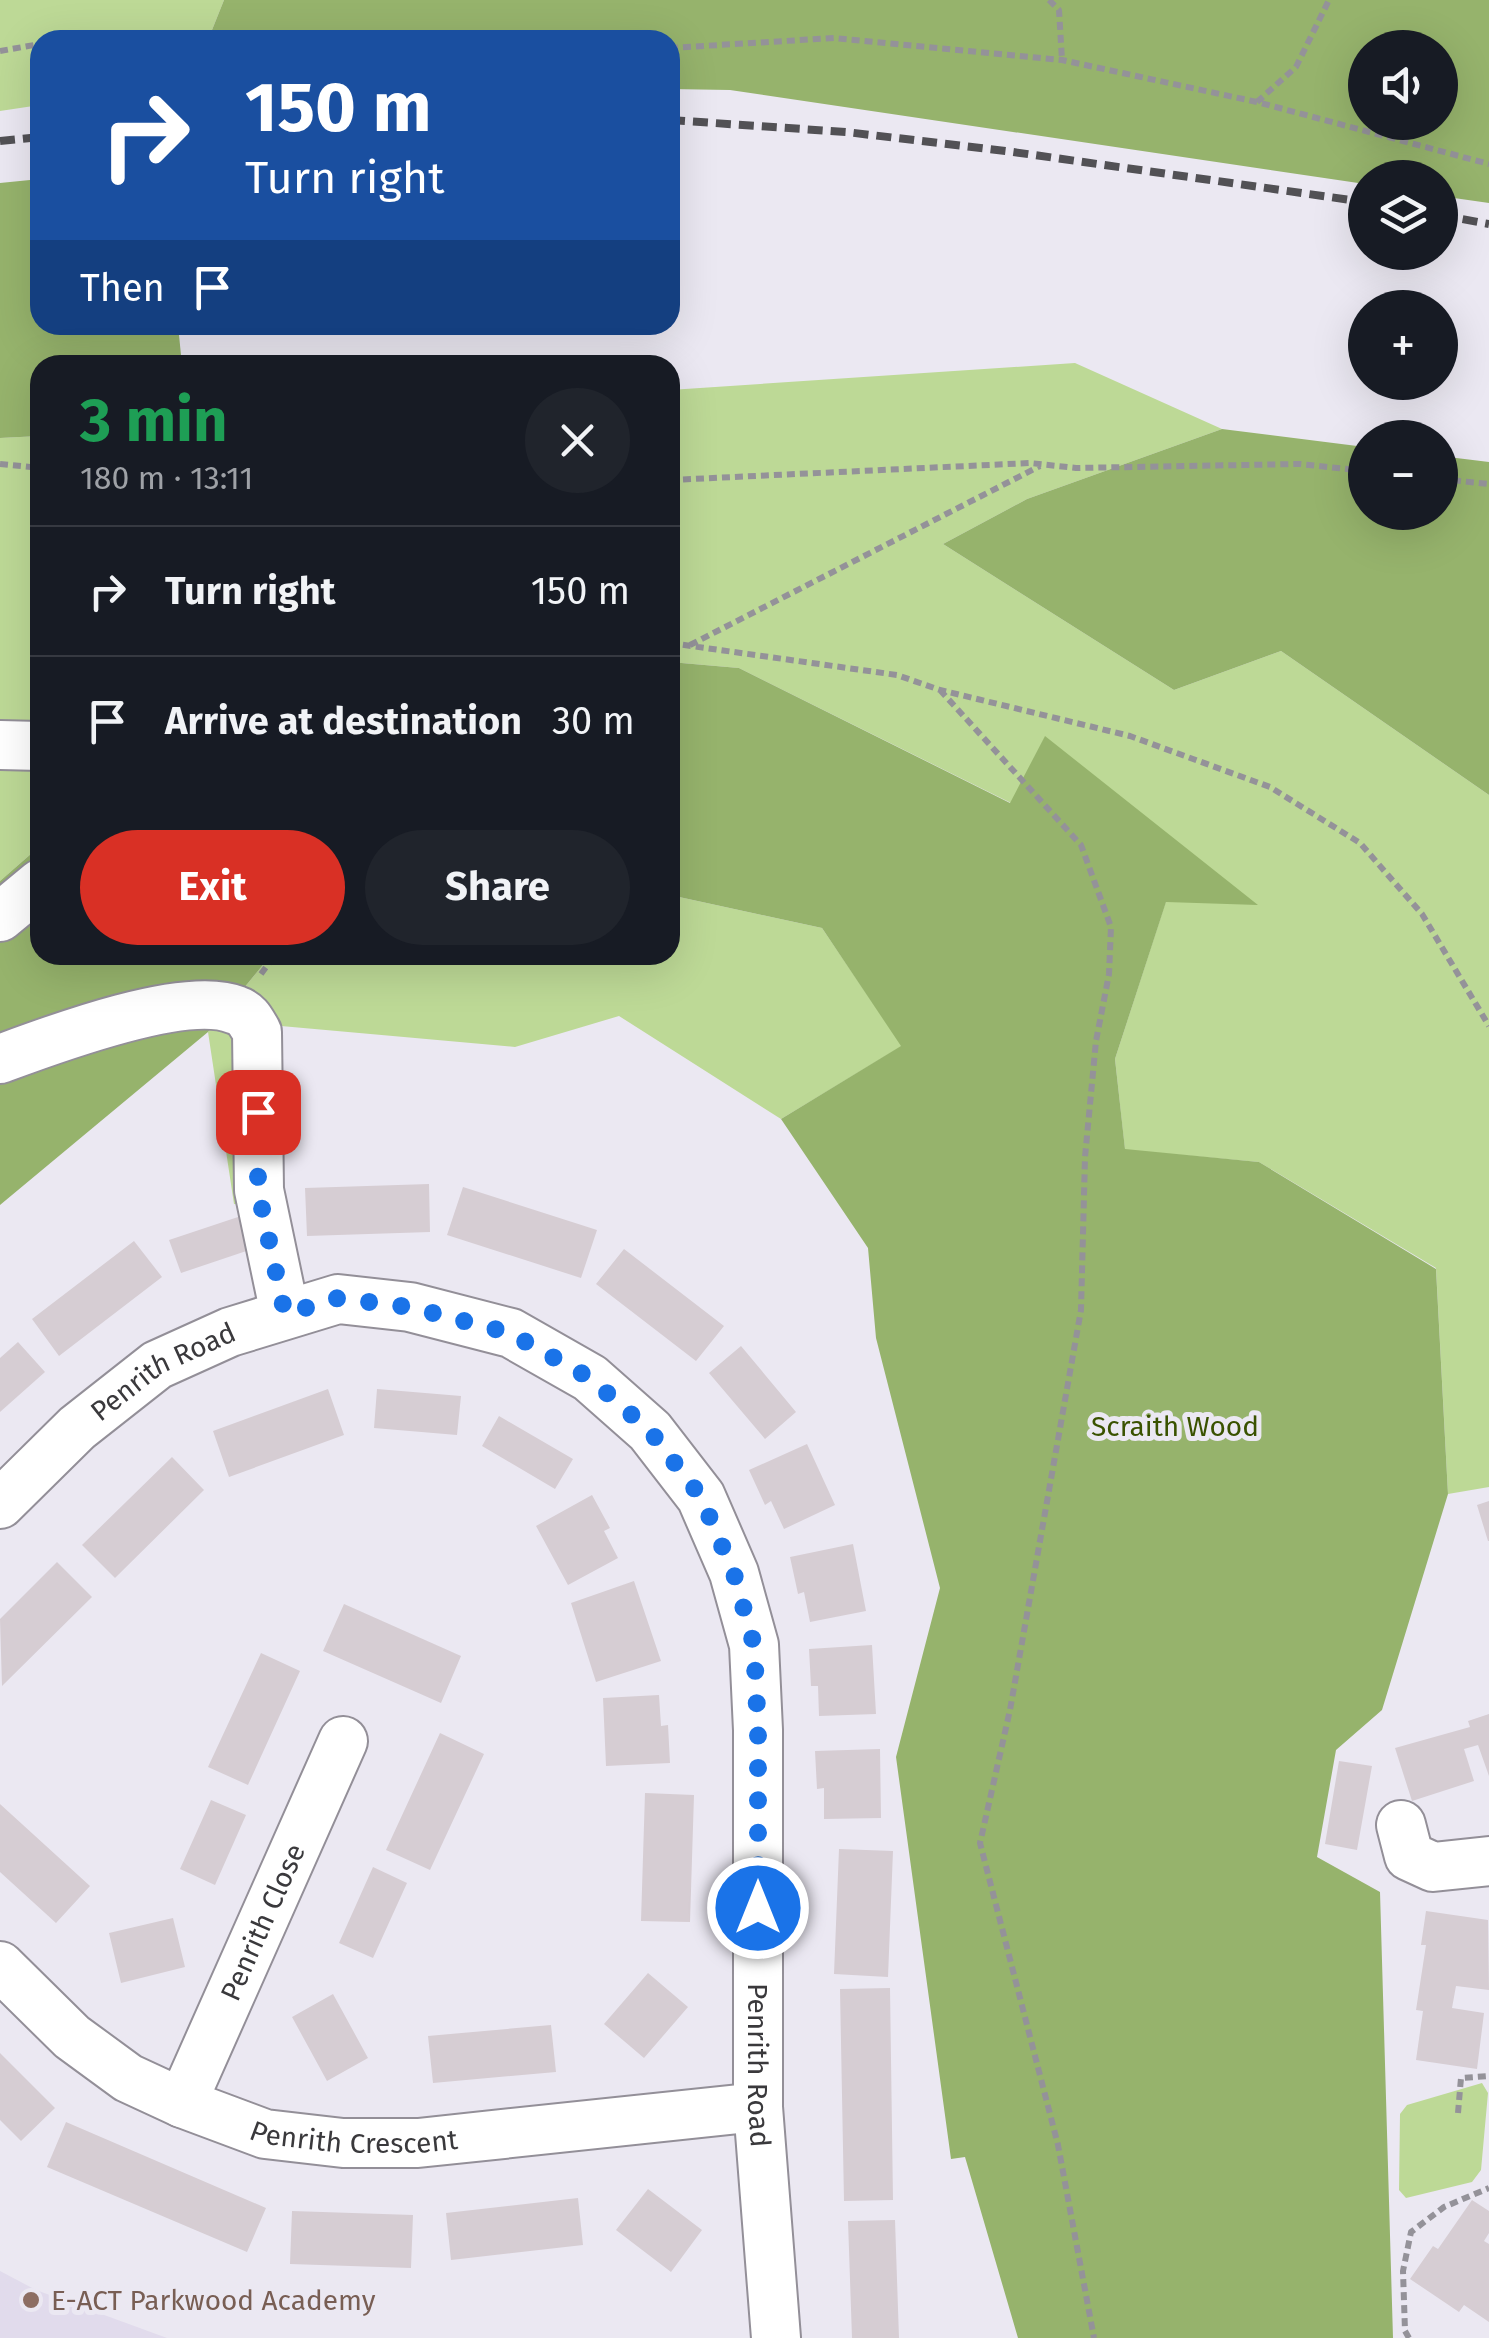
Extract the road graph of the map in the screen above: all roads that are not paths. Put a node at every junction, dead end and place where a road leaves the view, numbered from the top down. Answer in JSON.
{"nodes":[{"id":1,"x":0,"y":746,"type":"edge"},
{"id":2,"x":30,"y":746,"type":"edge"},
{"id":3,"x":30,"y":892,"type":"edge"},
{"id":4,"x":0,"y":917,"type":"edge"},
{"id":5,"x":0,"y":1059,"type":"edge"},
{"id":6,"x":285,"y":1314,"type":"junction"},
{"id":7,"x":0,"y":1504,"type":"edge"},
{"id":8,"x":343,"y":1741,"type":"dead end"},
{"id":9,"x":1401,"y":1825,"type":"dead end"},
{"id":10,"x":1489,"y":1861,"type":"edge"},
{"id":11,"x":0,"y":1966,"type":"edge"},
{"id":12,"x":182,"y":2103,"type":"junction"},
{"id":13,"x":758,"y":2106,"type":"junction"},
{"id":14,"x":776,"y":2338,"type":"edge"}],
"edges":[{"from":1,"to":2,"type":"street"},
{"from":3,"to":4,"type":"street"},
{"from":5,"to":6,"type":"street"},
{"from":6,"to":7,"type":"street","name":"Penrith Road"},
{"from":6,"to":13,"type":"street","name":"Penrith Road"},
{"from":8,"to":12,"type":"street","name":"Penrith Close"},
{"from":9,"to":10,"type":"street"},
{"from":11,"to":12,"type":"street","name":"Penrith Crescent"},
{"from":12,"to":13,"type":"street","name":"Penrith Crescent"},
{"from":13,"to":14,"type":"street","name":"Penrith Road"}]}
